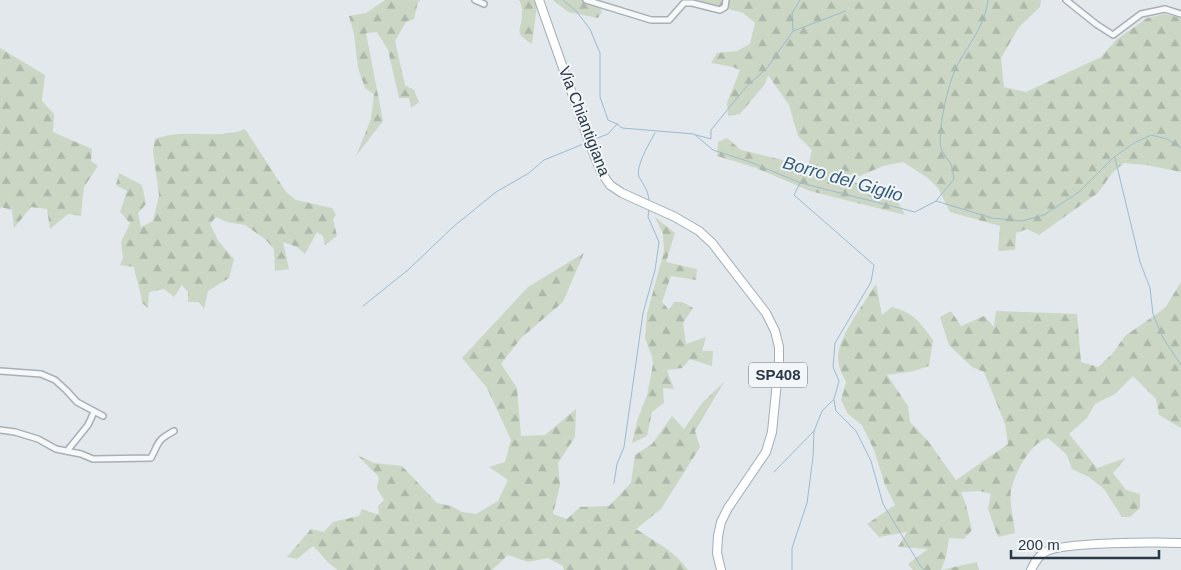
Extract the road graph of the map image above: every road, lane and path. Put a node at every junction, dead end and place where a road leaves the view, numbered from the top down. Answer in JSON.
{"nodes":[{"id":1,"x":475,"y":0,"type":"edge"},
{"id":2,"x":539,"y":0,"type":"edge"},
{"id":3,"x":586,"y":0,"type":"edge"},
{"id":4,"x":726,"y":0,"type":"edge"},
{"id":5,"x":1066,"y":0,"type":"edge"},
{"id":6,"x":484,"y":4,"type":"dead end"},
{"id":7,"x":1181,"y":14,"type":"edge"},
{"id":8,"x":0,"y":371,"type":"edge"},
{"id":9,"x":94,"y":412,"type":"junction"},
{"id":10,"x":103,"y":416,"type":"dead end"},
{"id":11,"x":0,"y":430,"type":"edge"},
{"id":12,"x":174,"y":430,"type":"dead end"},
{"id":13,"x":67,"y":451,"type":"junction"},
{"id":14,"x":1181,"y":543,"type":"edge"},
{"id":15,"x":721,"y":570,"type":"edge"},
{"id":16,"x":1031,"y":570,"type":"edge"}],
"edges":[{"from":1,"to":6,"type":"street"},
{"from":2,"to":15,"type":"main road","name":"Via Chiantigiana","number":"SP408"},
{"from":3,"to":4,"type":"street"},
{"from":5,"to":7,"type":"street"},
{"from":8,"to":9,"type":"street"},
{"from":9,"to":10,"type":"street"},
{"from":9,"to":13,"type":"street"},
{"from":11,"to":13,"type":"street"},
{"from":12,"to":13,"type":"street"},
{"from":14,"to":16,"type":"main road"}]}
